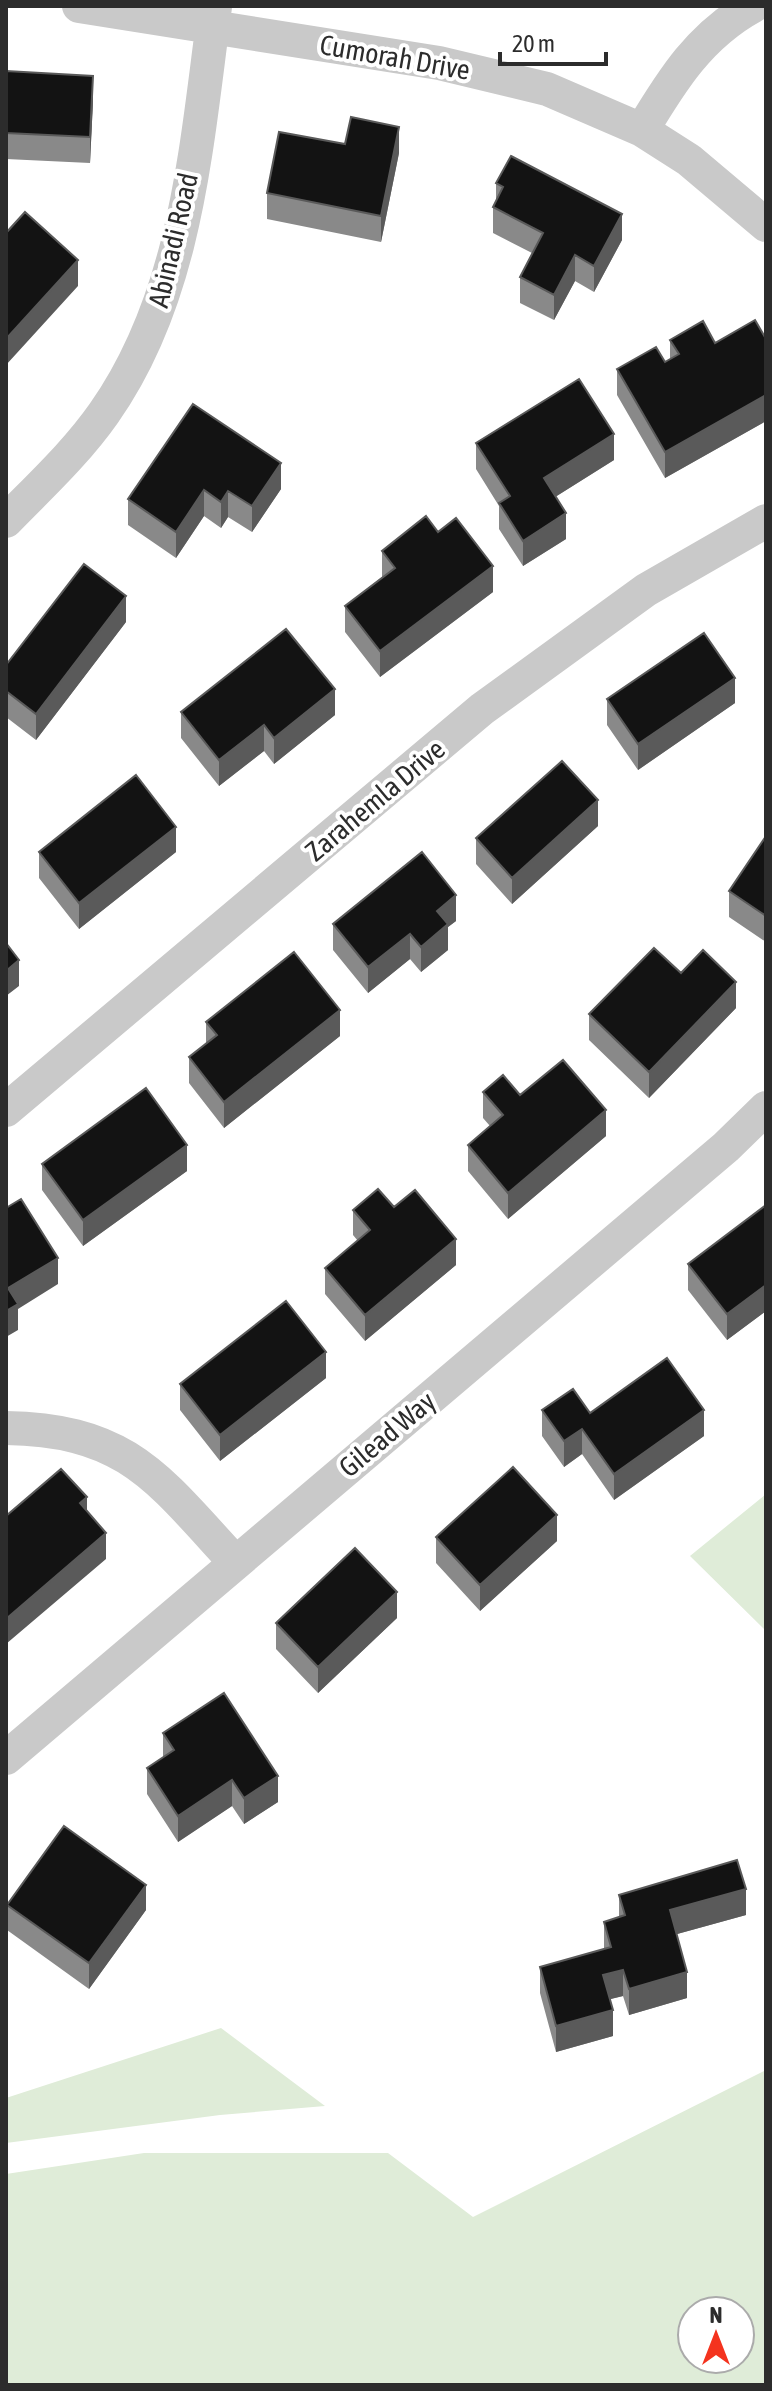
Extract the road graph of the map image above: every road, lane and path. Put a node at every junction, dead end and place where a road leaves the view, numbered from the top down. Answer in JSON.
{"nodes":[{"id":1,"x":79,"y":6,"type":"edge"},
{"id":2,"x":753,"y":6,"type":"edge"},
{"id":3,"x":214,"y":17,"type":"edge"},
{"id":4,"x":642,"y":130,"type":"junction"},
{"id":5,"x":766,"y":225,"type":"edge"},
{"id":6,"x":6,"y":521,"type":"edge"},
{"id":7,"x":766,"y":521,"type":"edge"},
{"id":8,"x":766,"y":1108,"type":"edge"},
{"id":9,"x":6,"y":1110,"type":"edge"},
{"id":10,"x":6,"y":1428,"type":"edge"},
{"id":11,"x":235,"y":1562,"type":"junction"},
{"id":12,"x":6,"y":1758,"type":"edge"}],
"edges":[{"from":1,"to":3,"type":"street","name":"Cumorah Drive"},
{"from":2,"to":4,"type":"street"},
{"from":3,"to":4,"type":"street","name":"Cumorah Drive"},
{"from":3,"to":6,"type":"street","name":"Abinadi Road"},
{"from":4,"to":5,"type":"street","name":"Cumorah Drive"},
{"from":7,"to":9,"type":"street","name":"Zarahemla Drive"},
{"from":8,"to":11,"type":"street","name":"Gilead Way"},
{"from":10,"to":11,"type":"street"},
{"from":11,"to":12,"type":"street","name":"Gilead Way"}]}
